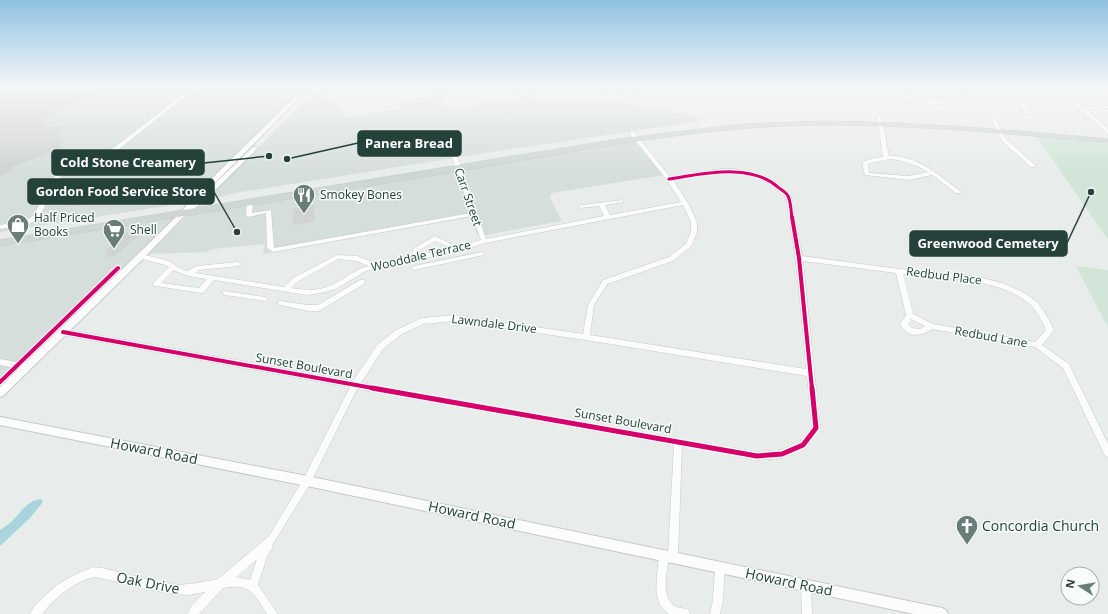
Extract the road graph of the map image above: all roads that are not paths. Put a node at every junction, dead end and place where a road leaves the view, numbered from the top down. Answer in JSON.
{"nodes":[{"id":1,"x":159,"y":116,"type":"edge"},
{"id":2,"x":279,"y":116,"type":"edge"},
{"id":3,"x":286,"y":116,"type":"edge"},
{"id":4,"x":1090,"y":116,"type":"edge"},
{"id":5,"x":993,"y":118,"type":"dead end"},
{"id":6,"x":880,"y":121,"type":"junction"},
{"id":7,"x":999,"y":128,"type":"junction"},
{"id":8,"x":1108,"y":132,"type":"edge"},
{"id":9,"x":634,"y":136,"type":"junction"},
{"id":10,"x":1108,"y":136,"type":"edge"},
{"id":11,"x":1108,"y":141,"type":"edge"},
{"id":12,"x":453,"y":152,"type":"dead end"},
{"id":13,"x":886,"y":157,"type":"junction"},
{"id":14,"x":458,"y":165,"type":"junction"},
{"id":15,"x":1033,"y":166,"type":"dead end"},
{"id":16,"x":933,"y":173,"type":"junction"},
{"id":17,"x":669,"y":179,"type":"junction"},
{"id":18,"x":958,"y":192,"type":"dead end"},
{"id":19,"x":621,"y":201,"type":"dead end"},
{"id":20,"x":250,"y":202,"type":"junction"},
{"id":21,"x":199,"y":203,"type":"junction"},
{"id":22,"x":685,"y":203,"type":"junction"},
{"id":23,"x":601,"y":204,"type":"junction"},
{"id":24,"x":582,"y":207,"type":"dead end"},
{"id":25,"x":186,"y":209,"type":"junction"},
{"id":26,"x":474,"y":214,"type":"junction"},
{"id":27,"x":608,"y":218,"type":"junction"},
{"id":28,"x":0,"y":227,"type":"edge"},
{"id":29,"x":0,"y":235,"type":"edge"},
{"id":30,"x":484,"y":241,"type":"junction"},
{"id":31,"x":0,"y":243,"type":"edge"},
{"id":32,"x":452,"y":250,"type":"junction"},
{"id":33,"x":482,"y":254,"type":"dead end"},
{"id":34,"x":141,"y":256,"type":"junction"},
{"id":35,"x":415,"y":257,"type":"junction"},
{"id":36,"x":799,"y":258,"type":"junction"},
{"id":37,"x":455,"y":260,"type":"junction"},
{"id":38,"x":237,"y":264,"type":"dead end"},
{"id":39,"x":374,"y":266,"type":"junction"},
{"id":40,"x":173,"y":267,"type":"junction"},
{"id":41,"x":414,"y":268,"type":"dead end"},
{"id":42,"x":899,"y":271,"type":"junction"},
{"id":43,"x":188,"y":274,"type":"junction"},
{"id":44,"x":212,"y":278,"type":"junction"},
{"id":45,"x":362,"y":282,"type":"dead end"},
{"id":46,"x":254,"y":285,"type":"junction"},
{"id":47,"x":285,"y":290,"type":"junction"},
{"id":48,"x":296,"y":292,"type":"junction"},
{"id":49,"x":225,"y":293,"type":"dead end"},
{"id":50,"x":245,"y":296,"type":"junction"},
{"id":51,"x":265,"y":298,"type":"dead end"},
{"id":52,"x":910,"y":315,"type":"junction"},
{"id":53,"x":931,"y":326,"type":"junction"},
{"id":54,"x":63,"y":332,"type":"junction"},
{"id":55,"x":586,"y":337,"type":"junction"},
{"id":56,"x":1037,"y":345,"type":"junction"},
{"id":57,"x":0,"y":362,"type":"edge"},
{"id":58,"x":27,"y":368,"type":"junction"},
{"id":59,"x":809,"y":373,"type":"junction"},
{"id":60,"x":355,"y":385,"type":"junction"},
{"id":61,"x":0,"y":393,"type":"edge"},
{"id":62,"x":0,"y":421,"type":"edge"},
{"id":63,"x":678,"y":441,"type":"junction"},
{"id":64,"x":1108,"y":453,"type":"edge"},
{"id":65,"x":307,"y":481,"type":"junction"},
{"id":66,"x":272,"y":539,"type":"junction"},
{"id":67,"x":669,"y":556,"type":"junction"},
{"id":68,"x":720,"y":568,"type":"junction"},
{"id":69,"x":220,"y":583,"type":"junction"},
{"id":70,"x":253,"y":586,"type":"junction"},
{"id":71,"x":806,"y":586,"type":"junction"},
{"id":72,"x":35,"y":614,"type":"edge"},
{"id":73,"x":192,"y":614,"type":"edge"},
{"id":74,"x":273,"y":614,"type":"edge"},
{"id":75,"x":685,"y":614,"type":"edge"},
{"id":76,"x":715,"y":614,"type":"edge"},
{"id":77,"x":807,"y":614,"type":"edge"},
{"id":78,"x":942,"y":614,"type":"edge"}],
"edges":[{"from":1,"to":28,"type":"street"},
{"from":2,"to":25,"type":"street"},
{"from":3,"to":21,"type":"street"},
{"from":4,"to":8,"type":"street"},
{"from":5,"to":7,"type":"street"},
{"from":6,"to":7,"type":"main road"},
{"from":6,"to":9,"type":"main road"},
{"from":6,"to":9,"type":"main road"},
{"from":6,"to":13,"type":"street"},
{"from":7,"to":10,"type":"main road"},
{"from":7,"to":11,"type":"main road"},
{"from":7,"to":15,"type":"street"},
{"from":9,"to":14,"type":"main road"},
{"from":9,"to":17,"type":"street"},
{"from":12,"to":14,"type":"street","name":"Carr Street"},
{"from":13,"to":16,"type":"street"},
{"from":13,"to":16,"type":"street"},
{"from":14,"to":20,"type":"main road"},
{"from":14,"to":21,"type":"main road"},
{"from":14,"to":26,"type":"street","name":"Carr Street"},
{"from":16,"to":18,"type":"street"},
{"from":17,"to":22,"type":"street"},
{"from":17,"to":36,"type":"street","name":"Sunset Boulevard"},
{"from":19,"to":23,"type":"street"},
{"from":20,"to":25,"type":"main road"},
{"from":20,"to":26,"type":"street"},
{"from":21,"to":25,"type":"main road"},
{"from":22,"to":27,"type":"street","name":"Wooddale Terrace"},
{"from":22,"to":55,"type":"street"},
{"from":23,"to":24,"type":"street"},
{"from":23,"to":27,"type":"street"},
{"from":25,"to":29,"type":"main road"},
{"from":25,"to":31,"type":"main road"},
{"from":25,"to":34,"type":"street"},
{"from":26,"to":30,"type":"street","name":"Carr Street"},
{"from":27,"to":30,"type":"street","name":"Wooddale Terrace"},
{"from":30,"to":32,"type":"street","name":"Wooddale Terrace"},
{"from":32,"to":35,"type":"street","name":"Wooddale Terrace"},
{"from":32,"to":35,"type":"street"},
{"from":32,"to":37,"type":"street"},
{"from":33,"to":37,"type":"street"},
{"from":34,"to":40,"type":"street","name":"Wooddale Terrace"},
{"from":34,"to":54,"type":"street"},
{"from":35,"to":39,"type":"street","name":"Wooddale Terrace"},
{"from":36,"to":42,"type":"street","name":"Redbud Place"},
{"from":36,"to":59,"type":"street","name":"Sunset Boulevard"},
{"from":37,"to":41,"type":"street"},
{"from":38,"to":43,"type":"street"},
{"from":39,"to":47,"type":"street"},
{"from":39,"to":48,"type":"street","name":"Wooddale Terrace"},
{"from":40,"to":43,"type":"street","name":"Wooddale Terrace"},
{"from":40,"to":44,"type":"street"},
{"from":42,"to":52,"type":"street"},
{"from":42,"to":56,"type":"street","name":"Redbud Place"},
{"from":43,"to":44,"type":"street","name":"Wooddale Terrace"},
{"from":44,"to":46,"type":"street","name":"Wooddale Terrace"},
{"from":45,"to":48,"type":"street"},
{"from":46,"to":47,"type":"street","name":"Wooddale Terrace"},
{"from":46,"to":50,"type":"street"},
{"from":47,"to":48,"type":"street","name":"Wooddale Terrace"},
{"from":49,"to":50,"type":"street"},
{"from":50,"to":51,"type":"street"},
{"from":52,"to":53,"type":"street","name":"Redbud Lane"},
{"from":52,"to":53,"type":"street"},
{"from":53,"to":56,"type":"street","name":"Redbud Lane"},
{"from":54,"to":58,"type":"street"},
{"from":54,"to":60,"type":"street","name":"Sunset Boulevard"},
{"from":55,"to":59,"type":"street","name":"Lawndale Drive"},
{"from":55,"to":60,"type":"street","name":"Lawndale Drive"},
{"from":56,"to":64,"type":"street","name":"Redbud Lane"},
{"from":57,"to":58,"type":"street"},
{"from":58,"to":61,"type":"street"},
{"from":59,"to":63,"type":"street","name":"Sunset Boulevard"},
{"from":60,"to":63,"type":"street","name":"Sunset Boulevard"},
{"from":60,"to":65,"type":"street","name":"Lawndale Drive"},
{"from":62,"to":65,"type":"street","name":"Howard Road"},
{"from":63,"to":67,"type":"street"},
{"from":65,"to":66,"type":"street","name":"Lawndale Drive"},
{"from":65,"to":67,"type":"street","name":"Howard Road"},
{"from":66,"to":69,"type":"street","name":"Lawndale Drive"},
{"from":66,"to":70,"type":"street","name":"Lawndale Drive"},
{"from":67,"to":68,"type":"street","name":"Howard Road"},
{"from":67,"to":75,"type":"street"},
{"from":68,"to":71,"type":"street","name":"Howard Road"},
{"from":68,"to":76,"type":"street"},
{"from":69,"to":70,"type":"street","name":"Oak Drive"},
{"from":69,"to":72,"type":"street","name":"Oak Drive"},
{"from":69,"to":73,"type":"street","name":"Lawndale Drive"},
{"from":70,"to":74,"type":"street"},
{"from":71,"to":77,"type":"street"},
{"from":71,"to":78,"type":"street","name":"Howard Road"}]}
